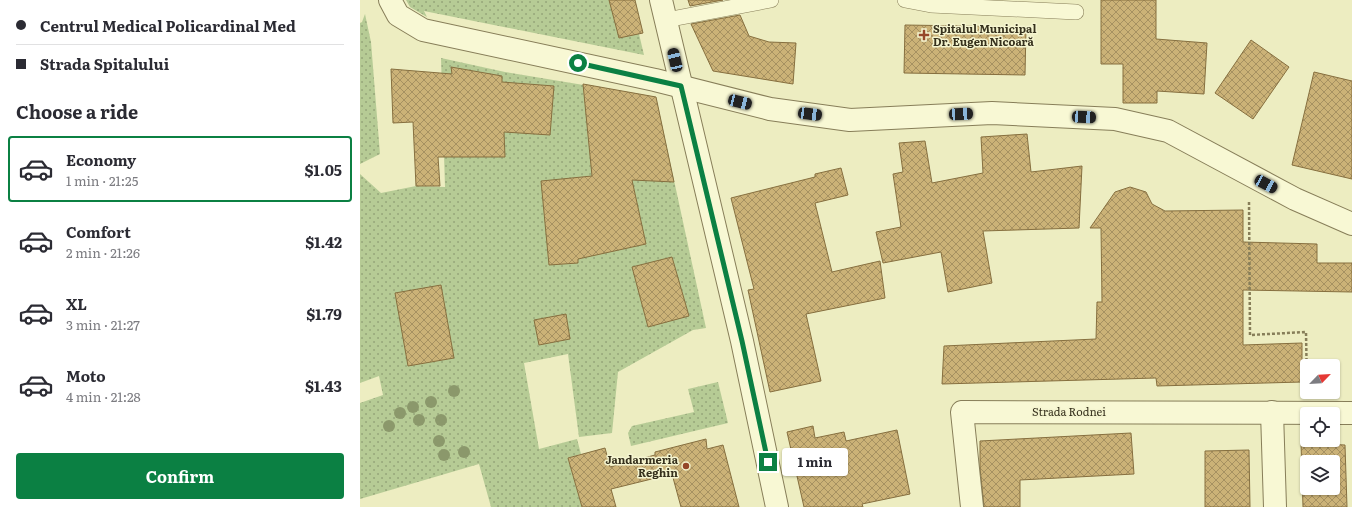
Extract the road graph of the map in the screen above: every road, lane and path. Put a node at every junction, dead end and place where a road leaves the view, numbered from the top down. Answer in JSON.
{"nodes":[{"id":1,"x":390,"y":0,"type":"edge"},
{"id":2,"x":771,"y":0,"type":"edge"},
{"id":3,"x":905,"y":0,"type":"edge"},
{"id":4,"x":663,"y":10,"type":"edge"},
{"id":5,"x":1076,"y":12,"type":"dead end"},
{"id":6,"x":681,"y":86,"type":"junction"},
{"id":7,"x":1249,"y":198,"type":"dead end"},
{"id":8,"x":1352,"y":224,"type":"edge"},
{"id":9,"x":1307,"y":407,"type":"edge"},
{"id":10,"x":1272,"y":412,"type":"junction"},
{"id":11,"x":1300,"y":413,"type":"edge"},
{"id":12,"x":1340,"y":413,"type":"edge"},
{"id":13,"x":1352,"y":413,"type":"edge"},
{"id":14,"x":777,"y":507,"type":"edge"},
{"id":15,"x":972,"y":507,"type":"edge"},
{"id":16,"x":1275,"y":507,"type":"edge"}],
"edges":[{"from":1,"to":6,"type":"street"},
{"from":2,"to":4,"type":"lane"},
{"from":3,"to":5,"type":"lane"},
{"from":4,"to":6,"type":"street"},
{"from":6,"to":8,"type":"street"},
{"from":6,"to":14,"type":"street"},
{"from":7,"to":9,"type":"path"},
{"from":10,"to":11,"type":"street","name":"Strada Rodnei"},
{"from":10,"to":15,"type":"street","name":"Strada Rodnei"},
{"from":10,"to":16,"type":"street"},
{"from":12,"to":13,"type":"street","name":"Strada Rodnei"}]}
